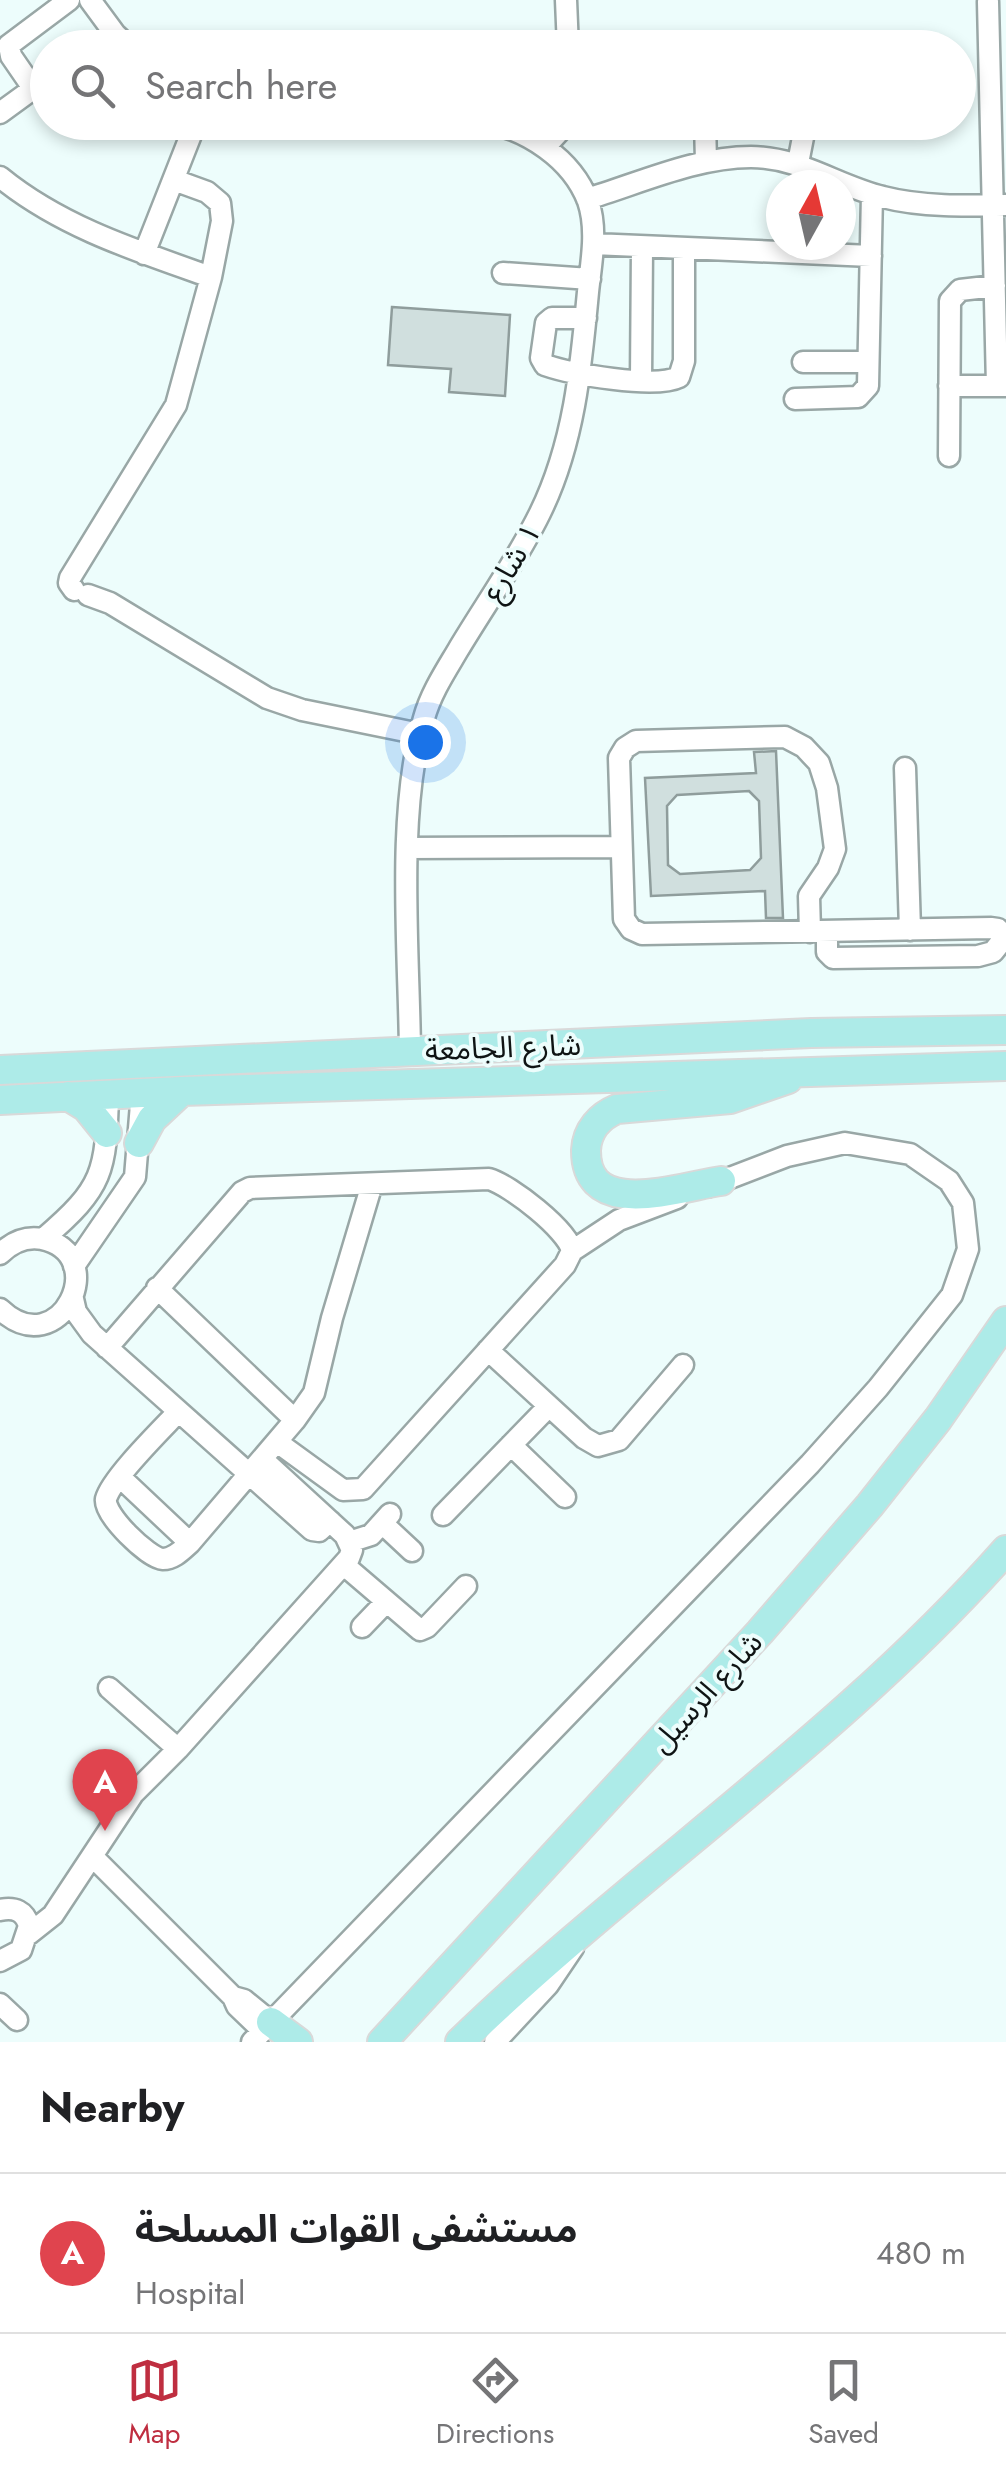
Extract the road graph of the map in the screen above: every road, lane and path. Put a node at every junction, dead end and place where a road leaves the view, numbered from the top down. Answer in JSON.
{"nodes":[{"id":1,"x":69,"y":0,"type":"edge"},
{"id":2,"x":90,"y":0,"type":"edge"},
{"id":3,"x":566,"y":0,"type":"edge"},
{"id":4,"x":988,"y":2,"type":"edge"},
{"id":5,"x":114,"y":30,"type":"edge"},
{"id":6,"x":567,"y":30,"type":"edge"},
{"id":7,"x":30,"y":74,"type":"edge"},
{"id":8,"x":30,"y":90,"type":"edge"},
{"id":9,"x":0,"y":113,"type":"edge"},
{"id":10,"x":189,"y":140,"type":"edge"},
{"id":11,"x":533,"y":140,"type":"edge"},
{"id":12,"x":551,"y":140,"type":"edge"},
{"id":13,"x":705,"y":140,"type":"edge"},
{"id":14,"x":802,"y":140,"type":"edge"},
{"id":15,"x":545,"y":147,"type":"junction"},
{"id":16,"x":706,"y":162,"type":"junction"},
{"id":17,"x":798,"y":163,"type":"junction"},
{"id":18,"x":0,"y":177,"type":"edge"},
{"id":19,"x":174,"y":180,"type":"junction"},
{"id":20,"x":872,"y":194,"type":"junction"},
{"id":21,"x":588,"y":199,"type":"junction"},
{"id":22,"x":999,"y":205,"type":"edge"},
{"id":23,"x":593,"y":244,"type":"junction"},
{"id":24,"x":642,"y":247,"type":"junction"},
{"id":25,"x":684,"y":249,"type":"junction"},
{"id":26,"x":144,"y":254,"type":"junction"},
{"id":27,"x":871,"y":256,"type":"junction"},
{"id":28,"x":503,"y":273,"type":"dead end"},
{"id":29,"x":211,"y":277,"type":"junction"},
{"id":30,"x":590,"y":278,"type":"junction"},
{"id":31,"x":995,"y":286,"type":"junction"},
{"id":32,"x":586,"y":318,"type":"junction"},
{"id":33,"x":803,"y":362,"type":"dead end"},
{"id":34,"x":868,"y":362,"type":"junction"},
{"id":35,"x":580,"y":375,"type":"junction"},
{"id":36,"x":641,"y":380,"type":"junction"},
{"id":37,"x":950,"y":386,"type":"junction"},
{"id":38,"x":1002,"y":386,"type":"edge"},
{"id":39,"x":796,"y":399,"type":"dead end"},
{"id":40,"x":948,"y":456,"type":"dead end"},
{"id":41,"x":420,"y":734,"type":"junction"},
{"id":42,"x":906,"y":768,"type":"dead end"},
{"id":43,"x":620,"y":846,"type":"junction"},
{"id":44,"x":408,"y":848,"type":"junction"},
{"id":45,"x":910,"y":930,"type":"junction"},
{"id":46,"x":819,"y":932,"type":"junction"},
{"id":47,"x":1006,"y":1030,"type":"edge"},
{"id":48,"x":410,"y":1051,"type":"junction"},
{"id":49,"x":1004,"y":1067,"type":"edge"},
{"id":50,"x":0,"y":1070,"type":"edge"},
{"id":51,"x":804,"y":1072,"type":"junction"},
{"id":52,"x":182,"y":1091,"type":"junction"},
{"id":53,"x":142,"y":1092,"type":"junction"},
{"id":54,"x":108,"y":1094,"type":"junction"},
{"id":55,"x":68,"y":1096,"type":"junction"},
{"id":56,"x":0,"y":1100,"type":"edge"},
{"id":57,"x":107,"y":1133,"type":"junction"},
{"id":58,"x":139,"y":1143,"type":"junction"},
{"id":59,"x":722,"y":1181,"type":"junction"},
{"id":60,"x":372,"y":1184,"type":"junction"},
{"id":61,"x":93,"y":1188,"type":"junction"},
{"id":62,"x":120,"y":1201,"type":"junction"},
{"id":63,"x":66,"y":1220,"type":"junction"},
{"id":64,"x":0,"y":1233,"type":"edge"},
{"id":65,"x":34,"y":1239,"type":"junction"},
{"id":66,"x":90,"y":1242,"type":"junction"},
{"id":67,"x":572,"y":1251,"type":"junction"},
{"id":68,"x":0,"y":1254,"type":"edge"},
{"id":69,"x":74,"y":1266,"type":"junction"},
{"id":70,"x":157,"y":1288,"type":"junction"},
{"id":71,"x":73,"y":1299,"type":"junction"},
{"id":72,"x":0,"y":1309,"type":"edge"},
{"id":73,"x":48,"y":1322,"type":"junction"},
{"id":74,"x":1006,"y":1322,"type":"edge"},
{"id":75,"x":9,"y":1324,"type":"edge"},
{"id":76,"x":99,"y":1341,"type":"junction"},
{"id":77,"x":488,"y":1350,"type":"junction"},
{"id":78,"x":683,"y":1365,"type":"dead end"},
{"id":79,"x":549,"y":1406,"type":"junction"},
{"id":80,"x":177,"y":1413,"type":"junction"},
{"id":81,"x":296,"y":1420,"type":"junction"},
{"id":82,"x":277,"y":1442,"type":"junction"},
{"id":83,"x":511,"y":1445,"type":"junction"},
{"id":84,"x":262,"y":1458,"type":"junction"},
{"id":85,"x":248,"y":1476,"type":"junction"},
{"id":86,"x":120,"y":1477,"type":"junction"},
{"id":87,"x":565,"y":1496,"type":"dead end"},
{"id":88,"x":443,"y":1515,"type":"dead end"},
{"id":89,"x":330,"y":1521,"type":"junction"},
{"id":90,"x":349,"y":1542,"type":"junction"},
{"id":91,"x":190,"y":1543,"type":"junction"},
{"id":92,"x":1006,"y":1550,"type":"edge"},
{"id":93,"x":412,"y":1552,"type":"dead end"},
{"id":94,"x":344,"y":1565,"type":"junction"},
{"id":95,"x":1006,"y":1573,"type":"edge"},
{"id":96,"x":466,"y":1586,"type":"dead end"},
{"id":97,"x":386,"y":1602,"type":"junction"},
{"id":98,"x":362,"y":1627,"type":"dead end"},
{"id":99,"x":931,"y":1628,"type":"junction"},
{"id":100,"x":109,"y":1688,"type":"dead end"},
{"id":101,"x":178,"y":1749,"type":"junction"},
{"id":102,"x":89,"y":1861,"type":"junction"},
{"id":103,"x":68,"y":1889,"type":"junction"},
{"id":104,"x":8,"y":1905,"type":"edge"},
{"id":105,"x":594,"y":1923,"type":"junction"},
{"id":106,"x":29,"y":1934,"type":"junction"},
{"id":107,"x":0,"y":1961,"type":"edge"},
{"id":108,"x":0,"y":2004,"type":"edge"},
{"id":109,"x":412,"y":2013,"type":"junction"},
{"id":110,"x":17,"y":2020,"type":"dead end"},
{"id":111,"x":265,"y":2034,"type":"edge"},
{"id":112,"x":298,"y":2042,"type":"edge"},
{"id":113,"x":358,"y":2042,"type":"edge"},
{"id":114,"x":382,"y":2042,"type":"edge"},
{"id":115,"x":460,"y":2042,"type":"edge"},
{"id":116,"x":495,"y":2042,"type":"edge"}],
"edges":[{"from":1,"to":7,"type":"street"},
{"from":2,"to":5,"type":"street"},
{"from":3,"to":6,"type":"street"},
{"from":4,"to":22,"type":"street"},
{"from":8,"to":9,"type":"street"},
{"from":10,"to":19,"type":"street"},
{"from":11,"to":15,"type":"street"},
{"from":12,"to":15,"type":"street"},
{"from":13,"to":16,"type":"street"},
{"from":14,"to":17,"type":"street"},
{"from":15,"to":21,"type":"street"},
{"from":16,"to":17,"type":"street"},
{"from":16,"to":21,"type":"street"},
{"from":17,"to":20,"type":"street"},
{"from":18,"to":26,"type":"street"},
{"from":19,"to":26,"type":"street"},
{"from":19,"to":29,"type":"street"},
{"from":20,"to":22,"type":"street"},
{"from":20,"to":27,"type":"street"},
{"from":21,"to":23,"type":"street","name":"١ شارع"},
{"from":22,"to":31,"type":"street"},
{"from":23,"to":24,"type":"street"},
{"from":23,"to":30,"type":"street","name":"١ شارع"},
{"from":24,"to":25,"type":"street"},
{"from":24,"to":36,"type":"street"},
{"from":25,"to":27,"type":"street"},
{"from":25,"to":36,"type":"street"},
{"from":26,"to":29,"type":"street"},
{"from":27,"to":34,"type":"street"},
{"from":28,"to":30,"type":"street"},
{"from":29,"to":41,"type":"street"},
{"from":30,"to":32,"type":"street","name":"١ شارع"},
{"from":31,"to":37,"type":"street"},
{"from":31,"to":38,"type":"street"},
{"from":32,"to":35,"type":"street","name":"١ شارع"},
{"from":32,"to":35,"type":"street"},
{"from":33,"to":34,"type":"street"},
{"from":34,"to":39,"type":"street"},
{"from":35,"to":36,"type":"street"},
{"from":35,"to":41,"type":"street","name":"١ شارع"},
{"from":37,"to":38,"type":"street"},
{"from":37,"to":40,"type":"street"},
{"from":41,"to":44,"type":"street","name":"١ شارع"},
{"from":42,"to":45,"type":"street"},
{"from":43,"to":44,"type":"street"},
{"from":43,"to":46,"type":"street"},
{"from":43,"to":46,"type":"street"},
{"from":44,"to":48,"type":"street","name":"١ شارع"},
{"from":45,"to":46,"type":"street"},
{"from":45,"to":46,"type":"street"},
{"from":47,"to":48,"type":"main road","name":"شارع الجامعة"},
{"from":48,"to":50,"type":"main road","name":"شارع الجامعة"},
{"from":49,"to":51,"type":"main road","name":"شارع الجامعة"},
{"from":51,"to":52,"type":"main road","name":"شارع الجامعة"},
{"from":51,"to":59,"type":"main road"},
{"from":52,"to":53,"type":"main road","name":"شارع الجامعة"},
{"from":52,"to":58,"type":"main road"},
{"from":53,"to":54,"type":"main road","name":"شارع الجامعة"},
{"from":53,"to":58,"type":"street"},
{"from":54,"to":55,"type":"main road","name":"شارع الجامعة"},
{"from":54,"to":57,"type":"street"},
{"from":55,"to":56,"type":"main road","name":"شارع الجامعة"},
{"from":55,"to":57,"type":"main road"},
{"from":57,"to":61,"type":"street"},
{"from":58,"to":62,"type":"street"},
{"from":59,"to":67,"type":"street"},
{"from":59,"to":111,"type":"street"},
{"from":60,"to":67,"type":"street"},
{"from":60,"to":70,"type":"street"},
{"from":60,"to":81,"type":"street"},
{"from":61,"to":62,"type":"street"},
{"from":61,"to":63,"type":"street"},
{"from":62,"to":66,"type":"street"},
{"from":63,"to":65,"type":"street"},
{"from":63,"to":66,"type":"street"},
{"from":64,"to":65,"type":"street"},
{"from":65,"to":68,"type":"street"},
{"from":65,"to":69,"type":"street"},
{"from":66,"to":69,"type":"street"},
{"from":67,"to":77,"type":"street"},
{"from":69,"to":71,"type":"street"},
{"from":70,"to":76,"type":"street"},
{"from":70,"to":81,"type":"street"},
{"from":71,"to":73,"type":"street"},
{"from":71,"to":76,"type":"street"},
{"from":72,"to":75,"type":"street"},
{"from":73,"to":75,"type":"street"},
{"from":73,"to":76,"type":"street"},
{"from":74,"to":109,"type":"main road","name":"شارع الرسيل"},
{"from":76,"to":80,"type":"street"},
{"from":77,"to":79,"type":"street"},
{"from":77,"to":82,"type":"street"},
{"from":78,"to":79,"type":"street"},
{"from":79,"to":83,"type":"street"},
{"from":80,"to":85,"type":"street"},
{"from":80,"to":86,"type":"street"},
{"from":81,"to":82,"type":"street"},
{"from":82,"to":84,"type":"street"},
{"from":83,"to":87,"type":"street"},
{"from":83,"to":88,"type":"street"},
{"from":84,"to":85,"type":"street"},
{"from":84,"to":89,"type":"street"},
{"from":85,"to":89,"type":"street"},
{"from":85,"to":91,"type":"street"},
{"from":86,"to":91,"type":"street"},
{"from":86,"to":91,"type":"street"},
{"from":89,"to":90,"type":"street"},
{"from":90,"to":93,"type":"street"},
{"from":90,"to":94,"type":"street"},
{"from":92,"to":99,"type":"main road"},
{"from":94,"to":97,"type":"street"},
{"from":94,"to":101,"type":"street"},
{"from":95,"to":99,"type":"main road"},
{"from":96,"to":97,"type":"street"},
{"from":97,"to":98,"type":"street"},
{"from":99,"to":105,"type":"main road"},
{"from":100,"to":101,"type":"street"},
{"from":101,"to":102,"type":"street"},
{"from":102,"to":103,"type":"street"},
{"from":102,"to":111,"type":"street"},
{"from":103,"to":104,"type":"street"},
{"from":103,"to":106,"type":"street"},
{"from":104,"to":106,"type":"street"},
{"from":105,"to":115,"type":"main road"},
{"from":105,"to":116,"type":"street"},
{"from":106,"to":107,"type":"street"},
{"from":108,"to":110,"type":"street"},
{"from":109,"to":113,"type":"main road"},
{"from":109,"to":114,"type":"main road","name":"شارع الرسيل"},
{"from":111,"to":112,"type":"main road"}]}
